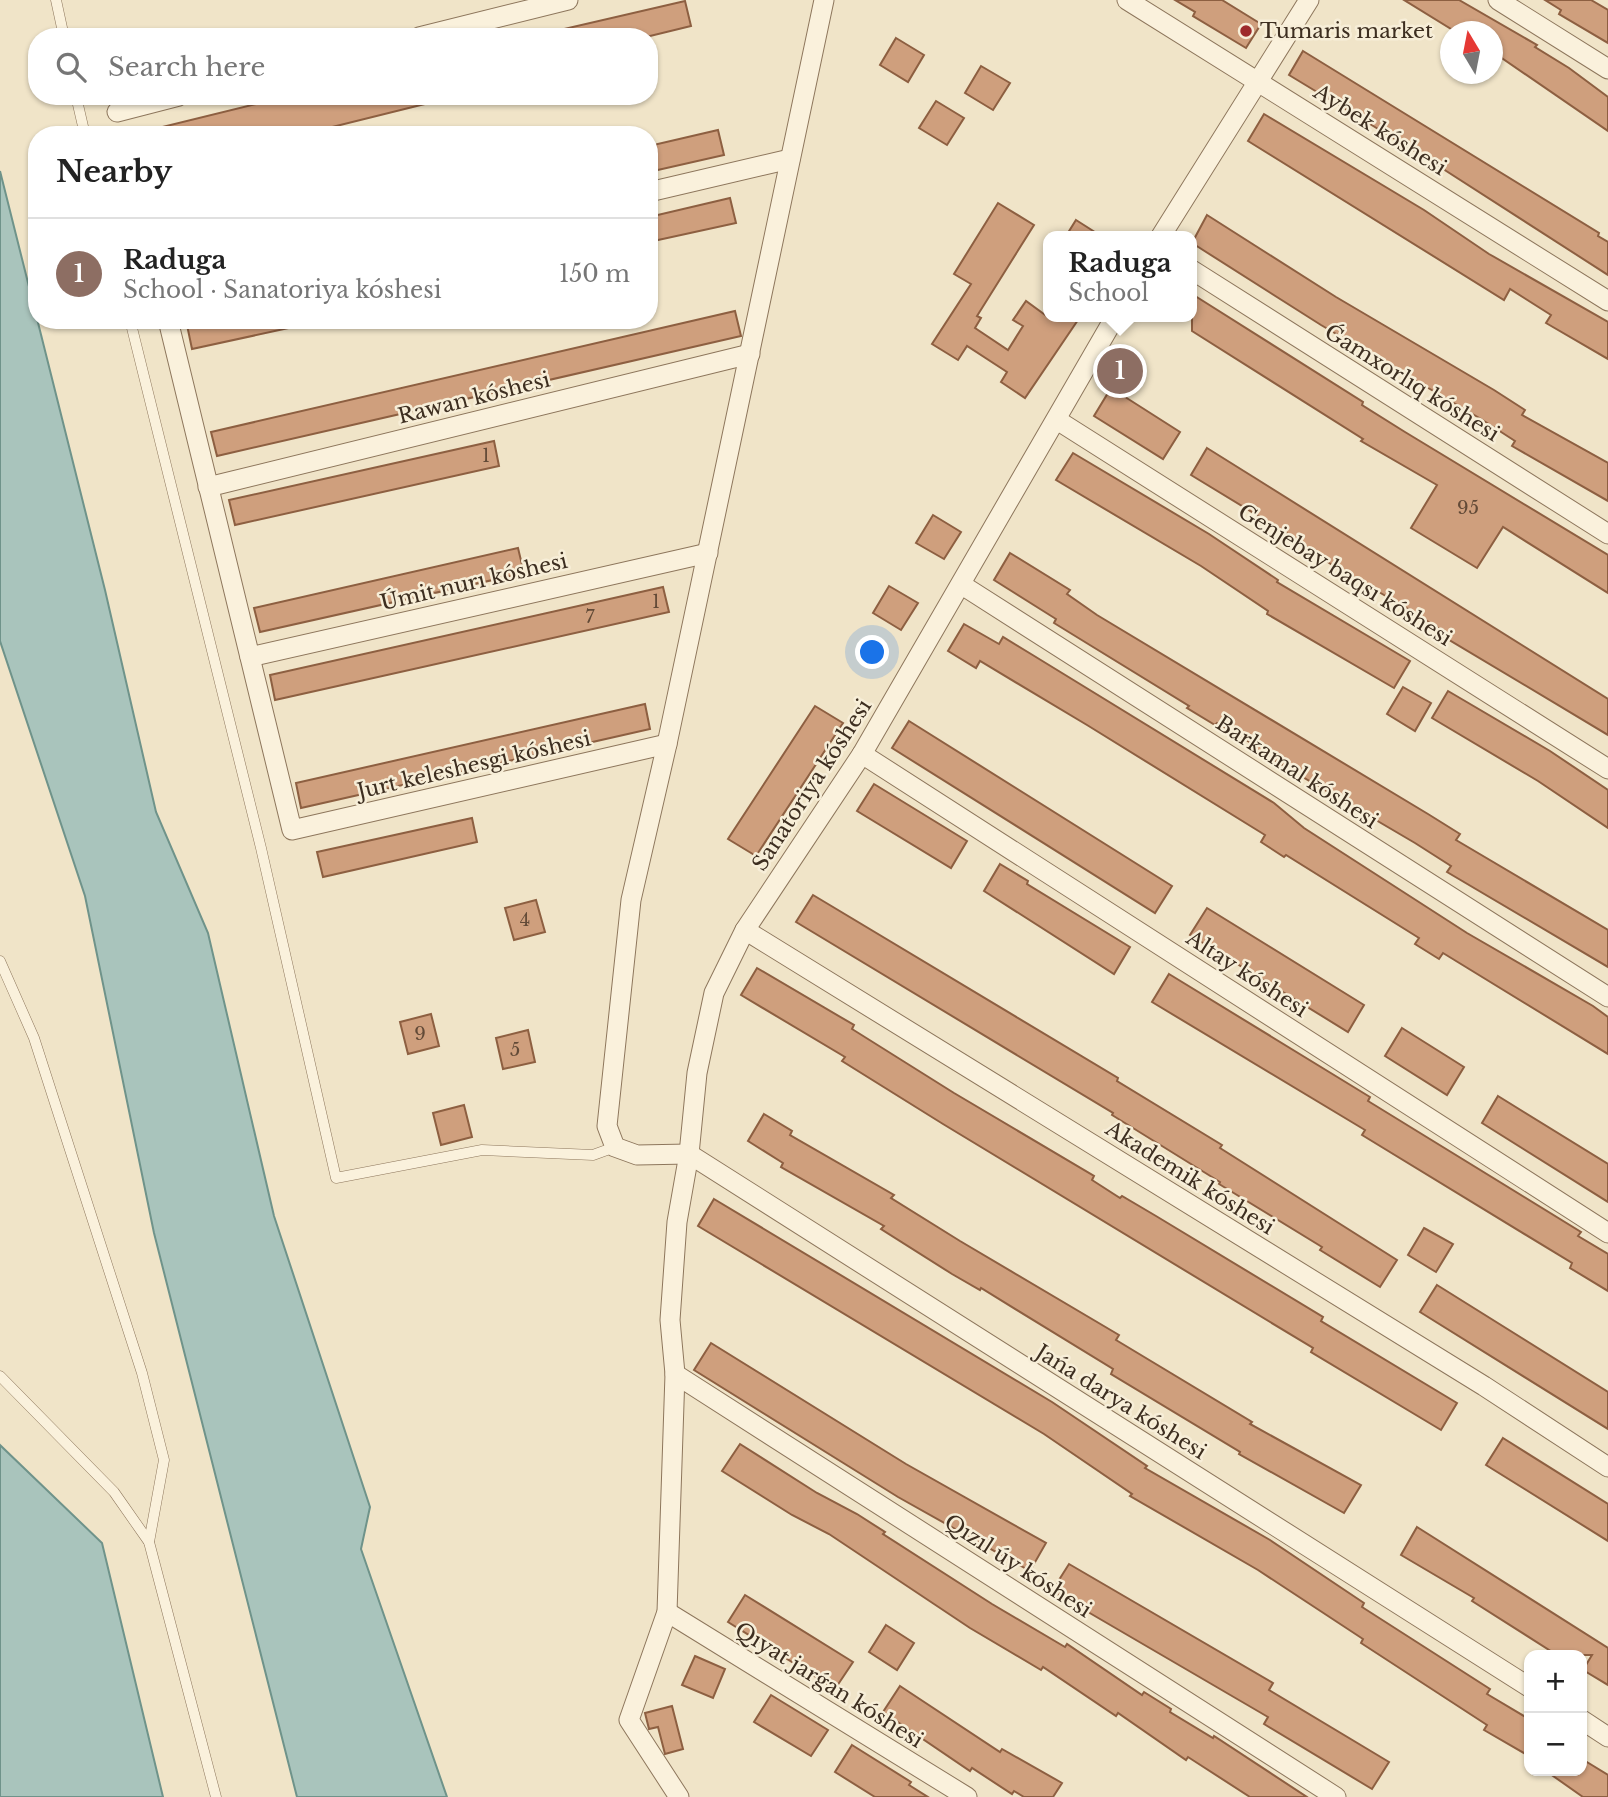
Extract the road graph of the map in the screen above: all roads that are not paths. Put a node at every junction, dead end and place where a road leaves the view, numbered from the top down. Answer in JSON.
{"nodes":[{"id":1,"x":56,"y":0,"type":"edge"},
{"id":2,"x":568,"y":0,"type":"edge"},
{"id":3,"x":824,"y":0,"type":"edge"},
{"id":4,"x":1127,"y":0,"type":"edge"},
{"id":5,"x":1309,"y":0,"type":"edge"},
{"id":6,"x":1498,"y":0,"type":"edge"},
{"id":7,"x":62,"y":28,"type":"edge"},
{"id":8,"x":455,"y":28,"type":"edge"},
{"id":9,"x":1608,"y":69,"type":"edge"},
{"id":10,"x":1259,"y":80,"type":"junction"},
{"id":11,"x":78,"y":105,"type":"edge"},
{"id":12,"x":142,"y":105,"type":"edge"},
{"id":13,"x":117,"y":111,"type":"dead end"},
{"id":14,"x":83,"y":126,"type":"edge"},
{"id":15,"x":790,"y":159,"type":"junction"},
{"id":16,"x":658,"y":190,"type":"edge"},
{"id":17,"x":1164,"y":231,"type":"edge"},
{"id":18,"x":1197,"y":273,"type":"edge"},
{"id":19,"x":1608,"y":301,"type":"edge"},
{"id":20,"x":1112,"y":322,"type":"edge"},
{"id":21,"x":132,"y":329,"type":"edge"},
{"id":22,"x":171,"y":329,"type":"edge"},
{"id":23,"x":750,"y":354,"type":"junction"},
{"id":24,"x":1057,"y":420,"type":"junction"},
{"id":25,"x":208,"y":487,"type":"junction"},
{"id":26,"x":1608,"y":534,"type":"edge"},
{"id":27,"x":708,"y":553,"type":"junction"},
{"id":28,"x":962,"y":585,"type":"junction"},
{"id":29,"x":250,"y":657,"type":"junction"},
{"id":30,"x":667,"y":744,"type":"junction"},
{"id":31,"x":862,"y":754,"type":"junction"},
{"id":32,"x":1608,"y":768,"type":"edge"},
{"id":33,"x":745,"y":930,"type":"junction"},
{"id":34,"x":0,"y":961,"type":"edge"},
{"id":35,"x":1608,"y":997,"type":"edge"},
{"id":36,"x":615,"y":1147,"type":"junction"},
{"id":37,"x":689,"y":1154,"type":"junction"},
{"id":38,"x":1608,"y":1233,"type":"edge"},
{"id":39,"x":675,"y":1374,"type":"junction"},
{"id":40,"x":0,"y":1376,"type":"edge"},
{"id":41,"x":1608,"y":1467,"type":"edge"},
{"id":42,"x":149,"y":1542,"type":"junction"},
{"id":43,"x":667,"y":1612,"type":"junction"},
{"id":44,"x":1524,"y":1684,"type":"edge"},
{"id":45,"x":1587,"y":1723,"type":"edge"},
{"id":46,"x":1608,"y":1737,"type":"edge"},
{"id":47,"x":216,"y":1797,"type":"edge"},
{"id":48,"x":679,"y":1797,"type":"edge"},
{"id":49,"x":967,"y":1797,"type":"edge"},
{"id":50,"x":1336,"y":1797,"type":"edge"}],
"edges":[{"from":1,"to":7,"type":"lane"},
{"from":2,"to":8,"type":"street"},
{"from":3,"to":15,"type":"street"},
{"from":4,"to":10,"type":"street","name":"Aybek kóshesi"},
{"from":5,"to":10,"type":"street"},
{"from":6,"to":9,"type":"street"},
{"from":10,"to":17,"type":"street"},
{"from":10,"to":19,"type":"street","name":"Aybek kóshesi"},
{"from":11,"to":14,"type":"lane"},
{"from":12,"to":13,"type":"street"},
{"from":15,"to":16,"type":"street"},
{"from":15,"to":23,"type":"street"},
{"from":18,"to":26,"type":"street","name":"Ǵamxorlıq kóshesi"},
{"from":20,"to":24,"type":"street","name":"Sanatoriya kóshesi"},
{"from":21,"to":36,"type":"lane"},
{"from":22,"to":25,"type":"street"},
{"from":23,"to":25,"type":"street","name":"Rawan kóshesi"},
{"from":23,"to":27,"type":"street"},
{"from":24,"to":28,"type":"street","name":"Sanatoriya kóshesi"},
{"from":24,"to":32,"type":"street","name":"Genjebay baqsı kóshesi"},
{"from":25,"to":29,"type":"street"},
{"from":27,"to":29,"type":"street","name":"Úmit nurı kóshesi"},
{"from":27,"to":30,"type":"street"},
{"from":28,"to":31,"type":"street","name":"Sanatoriya kóshesi"},
{"from":28,"to":35,"type":"street","name":"Barkamal kóshesi"},
{"from":29,"to":30,"type":"street","name":"Jurt keleshesgi kóshesi"},
{"from":30,"to":36,"type":"street"},
{"from":31,"to":33,"type":"street","name":"Sanatoriya kóshesi"},
{"from":31,"to":38,"type":"street","name":"Altay kóshesi"},
{"from":33,"to":37,"type":"street","name":"Sanatoriya kóshesi"},
{"from":33,"to":41,"type":"street","name":"Akademik kóshesi"},
{"from":34,"to":42,"type":"lane"},
{"from":36,"to":37,"type":"street"},
{"from":37,"to":39,"type":"street","name":"Sanatoriya kóshesi"},
{"from":37,"to":44,"type":"street","name":"Jańa darya kóshesi"},
{"from":39,"to":43,"type":"street","name":"Sanatoriya kóshesi"},
{"from":39,"to":50,"type":"street","name":"Qızıl úy kóshesi"},
{"from":40,"to":42,"type":"lane"},
{"from":42,"to":47,"type":"lane"},
{"from":43,"to":48,"type":"street","name":"Sanatoriya kóshesi"},
{"from":43,"to":49,"type":"street","name":"Qıyat jarǵan kóshesi"},
{"from":45,"to":46,"type":"street"}]}
